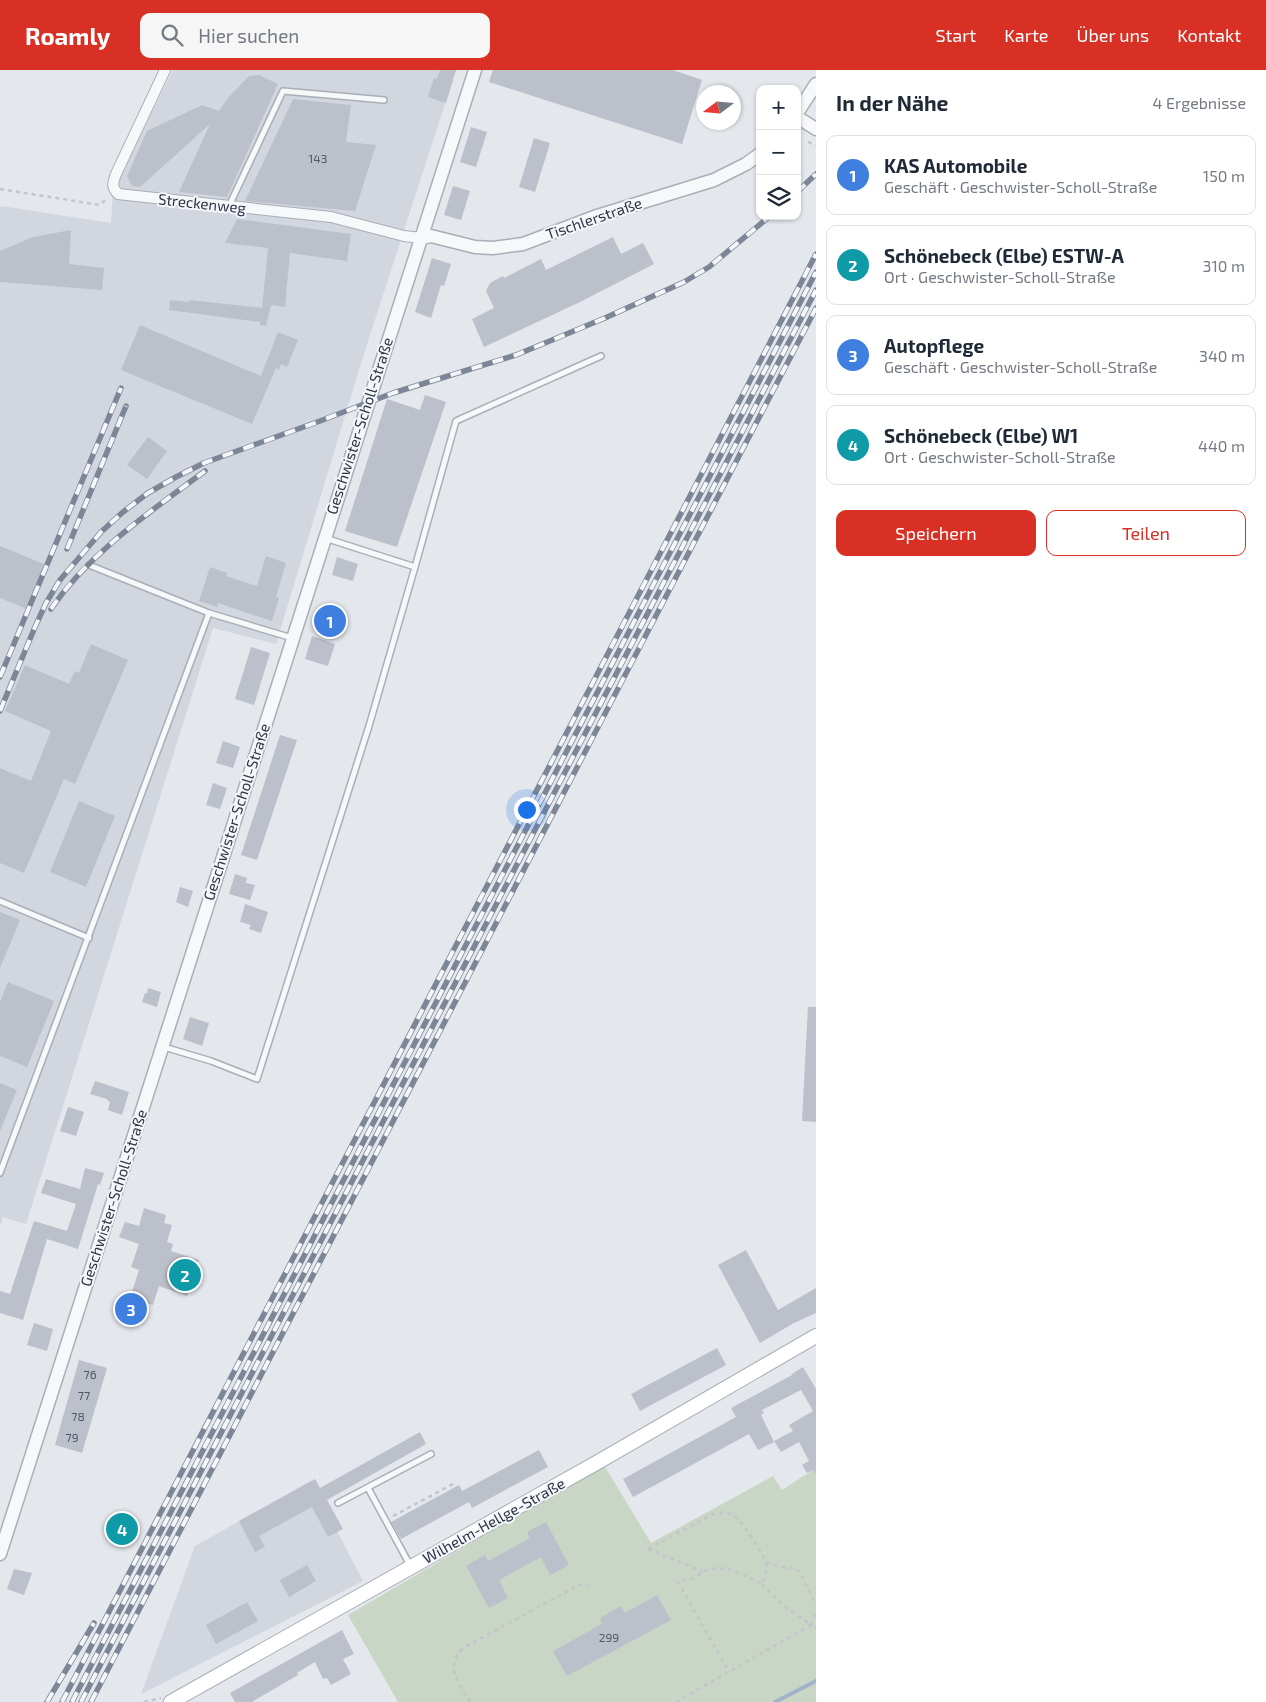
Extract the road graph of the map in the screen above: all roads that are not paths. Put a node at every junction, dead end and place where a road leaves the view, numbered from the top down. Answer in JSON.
{"nodes":[{"id":1,"x":165,"y":70,"type":"edge"},
{"id":2,"x":474,"y":70,"type":"edge"},
{"id":3,"x":816,"y":84,"type":"edge"},
{"id":4,"x":384,"y":100,"type":"dead end"},
{"id":5,"x":801,"y":107,"type":"edge"},
{"id":6,"x":801,"y":120,"type":"edge"},
{"id":7,"x":816,"y":129,"type":"edge"},
{"id":8,"x":756,"y":157,"type":"edge"},
{"id":9,"x":228,"y":207,"type":"junction"},
{"id":10,"x":421,"y":238,"type":"junction"},
{"id":11,"x":601,"y":356,"type":"dead end"},
{"id":12,"x":324,"y":538,"type":"junction"},
{"id":13,"x":89,"y":566,"type":"dead end"},
{"id":14,"x":416,"y":567,"type":"junction"},
{"id":15,"x":209,"y":613,"type":"junction"},
{"id":16,"x":292,"y":638,"type":"junction"},
{"id":17,"x":0,"y":901,"type":"edge"},
{"id":18,"x":88,"y":938,"type":"junction"},
{"id":19,"x":162,"y":1046,"type":"junction"},
{"id":20,"x":0,"y":1173,"type":"edge"},
{"id":21,"x":816,"y":1336,"type":"edge"},
{"id":22,"x":431,"y":1454,"type":"dead end"},
{"id":23,"x":368,"y":1488,"type":"junction"},
{"id":24,"x":338,"y":1503,"type":"dead end"},
{"id":25,"x":0,"y":1554,"type":"edge"},
{"id":26,"x":411,"y":1567,"type":"junction"},
{"id":27,"x":171,"y":1702,"type":"edge"}],
"edges":[{"from":1,"to":9,"type":"street","name":"Streckenweg"},
{"from":2,"to":10,"type":"street","name":"Geschwister-Scholl-Straße"},
{"from":3,"to":5,"type":"street"},
{"from":4,"to":9,"type":"lane"},
{"from":6,"to":7,"type":"street"},
{"from":8,"to":10,"type":"street","name":"Tischlerstraße"},
{"from":9,"to":10,"type":"street","name":"Streckenweg"},
{"from":10,"to":12,"type":"street","name":"Geschwister-Scholl-Straße"},
{"from":11,"to":14,"type":"lane"},
{"from":12,"to":14,"type":"lane"},
{"from":12,"to":16,"type":"street","name":"Geschwister-Scholl-Straße"},
{"from":13,"to":15,"type":"lane"},
{"from":14,"to":19,"type":"lane"},
{"from":15,"to":16,"type":"lane"},
{"from":15,"to":18,"type":"lane"},
{"from":16,"to":19,"type":"street","name":"Geschwister-Scholl-Straße"},
{"from":17,"to":18,"type":"lane"},
{"from":18,"to":20,"type":"lane"},
{"from":19,"to":25,"type":"street","name":"Geschwister-Scholl-Straße"},
{"from":21,"to":26,"type":"main road","name":"Wilhelm-Hellge-Straße"},
{"from":22,"to":23,"type":"lane"},
{"from":23,"to":24,"type":"lane"},
{"from":23,"to":26,"type":"lane"},
{"from":26,"to":27,"type":"main road","name":"Wilhelm-Hellge-Straße"}]}
